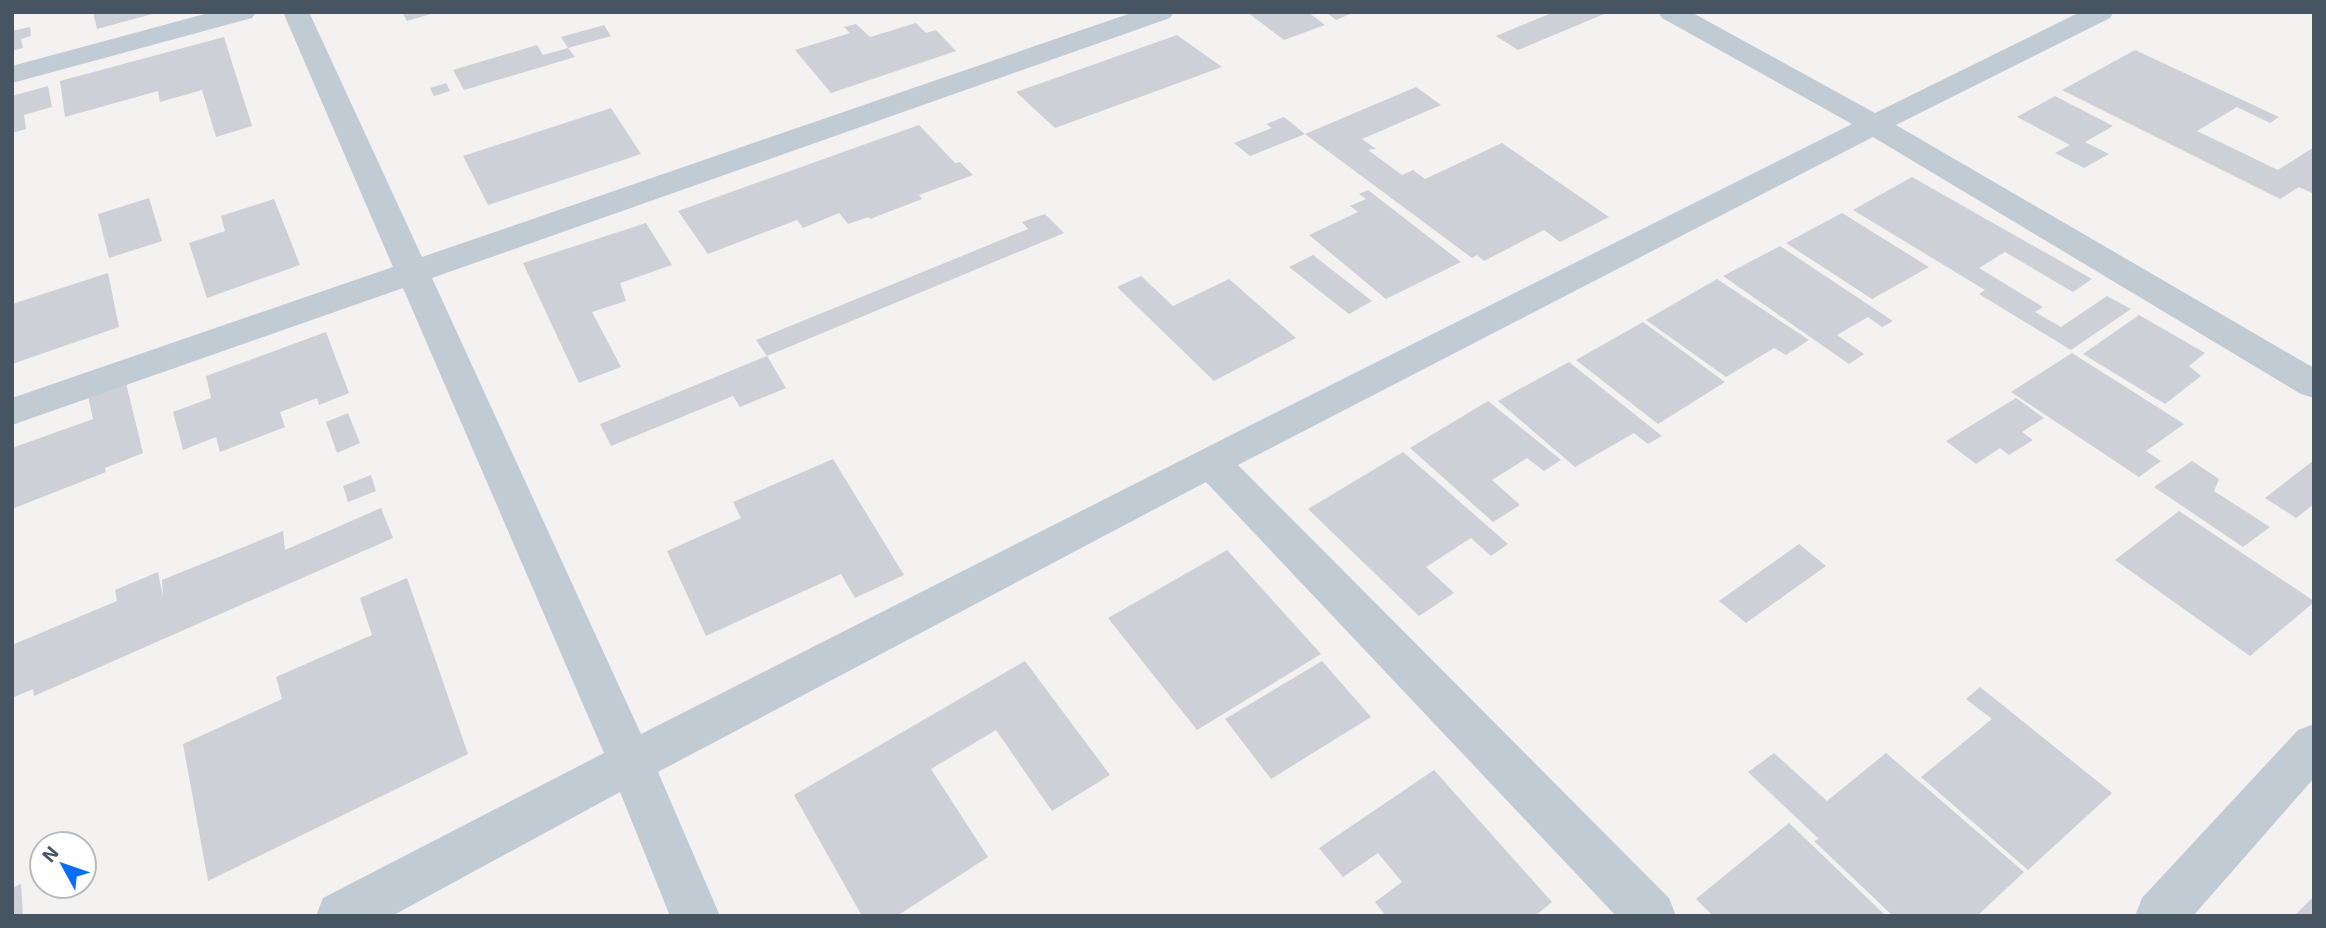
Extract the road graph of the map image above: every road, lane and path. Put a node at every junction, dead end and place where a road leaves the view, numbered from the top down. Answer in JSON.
{"nodes":[{"id":1,"x":243,"y":12,"type":"edge"},
{"id":2,"x":296,"y":12,"type":"edge"},
{"id":3,"x":1161,"y":12,"type":"edge"},
{"id":4,"x":1671,"y":12,"type":"edge"},
{"id":5,"x":2101,"y":12,"type":"edge"},
{"id":6,"x":12,"y":75,"type":"edge"},
{"id":7,"x":1873,"y":124,"type":"junction"},
{"id":8,"x":412,"y":273,"type":"junction"},
{"id":9,"x":2314,"y":385,"type":"edge"},
{"id":10,"x":12,"y":412,"type":"edge"},
{"id":11,"x":1210,"y":462,"type":"junction"},
{"id":12,"x":2314,"y":745,"type":"edge"},
{"id":13,"x":631,"y":762,"type":"junction"},
{"id":14,"x":341,"y":916,"type":"edge"},
{"id":15,"x":695,"y":916,"type":"edge"},
{"id":16,"x":1651,"y":916,"type":"edge"},
{"id":17,"x":2160,"y":916,"type":"edge"}],
"edges":[{"from":1,"to":6,"type":"street"},
{"from":2,"to":8,"type":"street"},
{"from":3,"to":8,"type":"street"},
{"from":4,"to":7,"type":"street"},
{"from":5,"to":7,"type":"street"},
{"from":7,"to":9,"type":"street"},
{"from":7,"to":11,"type":"street"},
{"from":8,"to":10,"type":"street"},
{"from":8,"to":13,"type":"street"},
{"from":11,"to":13,"type":"street"},
{"from":11,"to":16,"type":"street"},
{"from":12,"to":17,"type":"street"},
{"from":13,"to":14,"type":"street"},
{"from":13,"to":15,"type":"street"}]}
